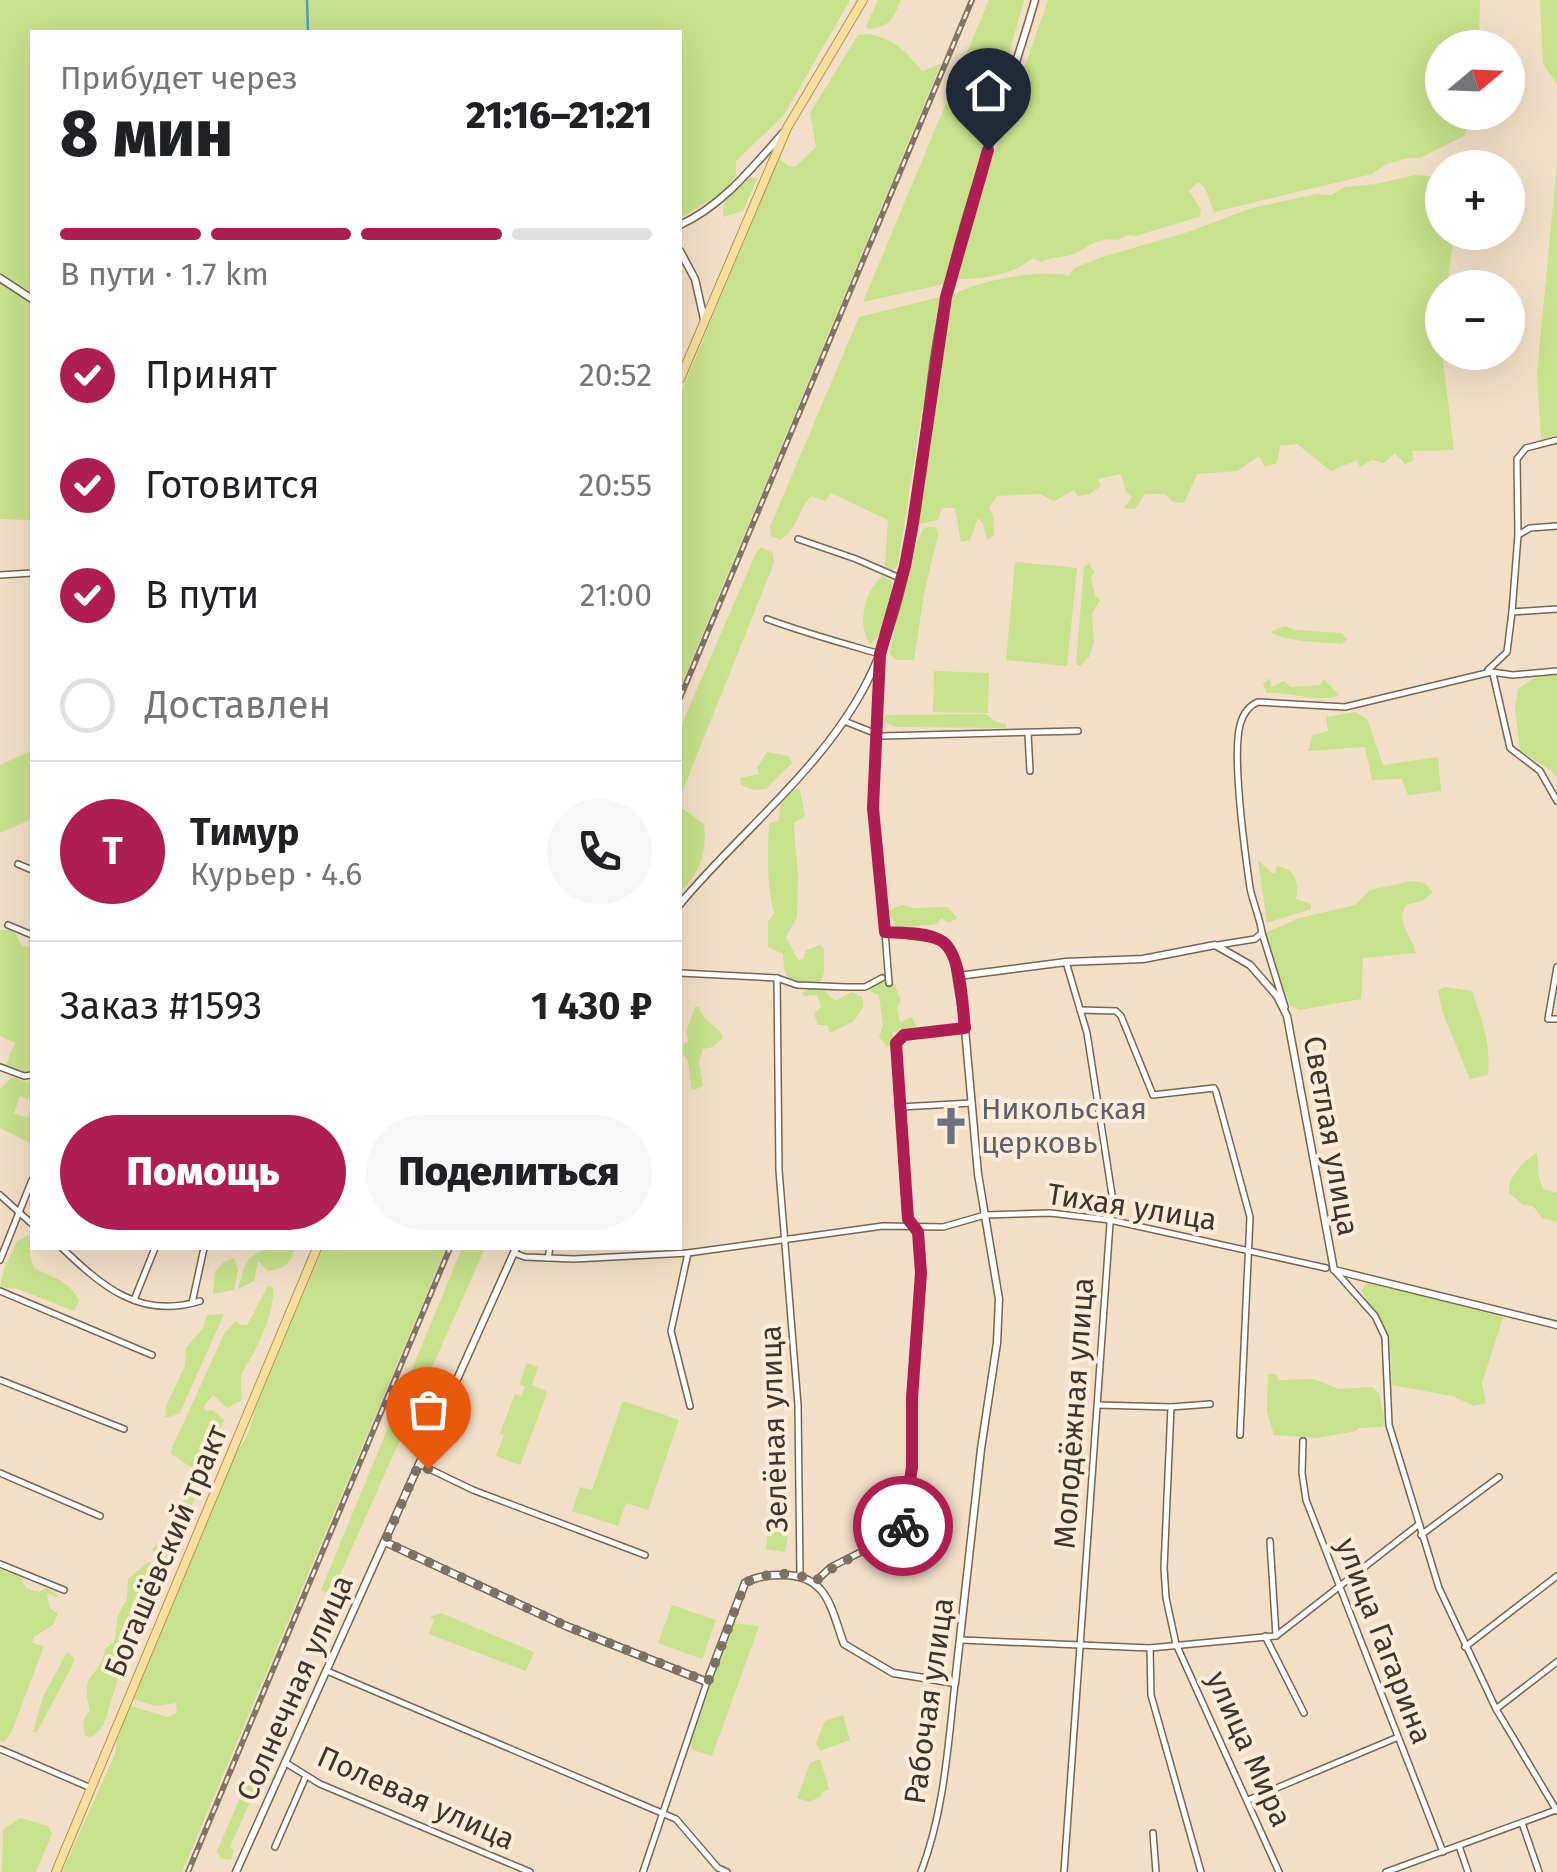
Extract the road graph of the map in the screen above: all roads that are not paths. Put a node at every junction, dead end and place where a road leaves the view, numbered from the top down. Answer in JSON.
{"nodes":[{"id":1,"x":864,"y":0,"type":"edge"},
{"id":2,"x":1036,"y":0,"type":"edge"},
{"id":3,"x":787,"y":128,"type":"junction"},
{"id":4,"x":756,"y":164,"type":"junction"},
{"id":5,"x":767,"y":171,"type":"junction"},
{"id":6,"x":682,"y":224,"type":"edge"},
{"id":7,"x":682,"y":255,"type":"edge"},
{"id":8,"x":0,"y":278,"type":"edge"},
{"id":9,"x":700,"y":295,"type":"junction"},
{"id":10,"x":30,"y":297,"type":"edge"},
{"id":11,"x":714,"y":298,"type":"junction"},
{"id":12,"x":704,"y":319,"type":"junction"},
{"id":13,"x":682,"y":373,"type":"edge"},
{"id":14,"x":1557,"y":440,"type":"edge"},
{"id":15,"x":1557,"y":526,"type":"edge"},
{"id":16,"x":1518,"y":535,"type":"junction"},
{"id":17,"x":798,"y":539,"type":"dead end"},
{"id":18,"x":30,"y":573,"type":"edge"},
{"id":19,"x":0,"y":575,"type":"edge"},
{"id":20,"x":902,"y":579,"type":"junction"},
{"id":21,"x":1557,"y":610,"type":"edge"},
{"id":22,"x":1512,"y":612,"type":"junction"},
{"id":23,"x":767,"y":620,"type":"dead end"},
{"id":24,"x":880,"y":654,"type":"junction"},
{"id":25,"x":1492,"y":672,"type":"junction"},
{"id":26,"x":1557,"y":672,"type":"edge"},
{"id":27,"x":1481,"y":674,"type":"junction"},
{"id":28,"x":844,"y":721,"type":"junction"},
{"id":29,"x":874,"y":731,"type":"junction"},
{"id":30,"x":1078,"y":731,"type":"dead end"},
{"id":31,"x":1028,"y":733,"type":"junction"},
{"id":32,"x":1030,"y":771,"type":"dead end"},
{"id":33,"x":1557,"y":801,"type":"edge"},
{"id":34,"x":18,"y":864,"type":"dead end"},
{"id":35,"x":30,"y":869,"type":"edge"},
{"id":36,"x":682,"y":902,"type":"edge"},
{"id":37,"x":8,"y":924,"type":"dead end"},
{"id":38,"x":885,"y":932,"type":"junction"},
{"id":39,"x":1262,"y":933,"type":"junction"},
{"id":40,"x":30,"y":934,"type":"edge"},
{"id":41,"x":1215,"y":946,"type":"junction"},
{"id":42,"x":1066,"y":962,"type":"junction"},
{"id":43,"x":1557,"y":967,"type":"edge"},
{"id":44,"x":682,"y":973,"type":"edge"},
{"id":45,"x":958,"y":976,"type":"junction"},
{"id":46,"x":777,"y":978,"type":"junction"},
{"id":47,"x":882,"y":978,"type":"dead end"},
{"id":48,"x":889,"y":982,"type":"dead end"},
{"id":49,"x":1080,"y":1010,"type":"junction"},
{"id":50,"x":1287,"y":1016,"type":"junction"},
{"id":51,"x":1557,"y":1018,"type":"edge"},
{"id":52,"x":965,"y":1028,"type":"junction"},
{"id":53,"x":0,"y":1067,"type":"edge"},
{"id":54,"x":30,"y":1076,"type":"edge"},
{"id":55,"x":972,"y":1102,"type":"junction"},
{"id":56,"x":900,"y":1108,"type":"junction"},
{"id":57,"x":30,"y":1185,"type":"edge"},
{"id":58,"x":0,"y":1195,"type":"edge"},
{"id":59,"x":19,"y":1213,"type":"junction"},
{"id":60,"x":985,"y":1215,"type":"junction"},
{"id":61,"x":1110,"y":1220,"type":"junction"},
{"id":62,"x":30,"y":1222,"type":"edge"},
{"id":63,"x":913,"y":1226,"type":"junction"},
{"id":64,"x":786,"y":1242,"type":"junction"},
{"id":65,"x":65,"y":1250,"type":"edge"},
{"id":66,"x":154,"y":1250,"type":"edge"},
{"id":67,"x":204,"y":1250,"type":"edge"},
{"id":68,"x":315,"y":1250,"type":"edge"},
{"id":69,"x":515,"y":1250,"type":"edge"},
{"id":70,"x":550,"y":1250,"type":"edge"},
{"id":71,"x":1250,"y":1251,"type":"junction"},
{"id":72,"x":688,"y":1253,"type":"junction"},
{"id":73,"x":548,"y":1258,"type":"junction"},
{"id":74,"x":0,"y":1260,"type":"edge"},
{"id":75,"x":1330,"y":1269,"type":"junction"},
{"id":76,"x":0,"y":1292,"type":"edge"},
{"id":77,"x":134,"y":1300,"type":"junction"},
{"id":78,"x":200,"y":1301,"type":"dead end"},
{"id":79,"x":192,"y":1303,"type":"junction"},
{"id":80,"x":1557,"y":1325,"type":"edge"},
{"id":81,"x":152,"y":1355,"type":"dead end"},
{"id":82,"x":0,"y":1380,"type":"edge"},
{"id":83,"x":1210,"y":1404,"type":"dead end"},
{"id":84,"x":1097,"y":1405,"type":"junction"},
{"id":85,"x":690,"y":1406,"type":"dead end"},
{"id":86,"x":1171,"y":1408,"type":"junction"},
{"id":87,"x":124,"y":1429,"type":"dead end"},
{"id":88,"x":1240,"y":1435,"type":"dead end"},
{"id":89,"x":1303,"y":1441,"type":"dead end"},
{"id":90,"x":419,"y":1464,"type":"junction"},
{"id":91,"x":0,"y":1473,"type":"edge"},
{"id":92,"x":1499,"y":1477,"type":"dead end"},
{"id":93,"x":100,"y":1516,"type":"dead end"},
{"id":94,"x":1418,"y":1525,"type":"junction"},
{"id":95,"x":1422,"y":1535,"type":"junction"},
{"id":96,"x":1270,"y":1541,"type":"dead end"},
{"id":97,"x":385,"y":1542,"type":"junction"},
{"id":98,"x":645,"y":1555,"type":"dead end"},
{"id":99,"x":0,"y":1564,"type":"edge"},
{"id":100,"x":800,"y":1574,"type":"junction"},
{"id":101,"x":1557,"y":1576,"type":"edge"},
{"id":102,"x":815,"y":1582,"type":"junction"},
{"id":103,"x":1339,"y":1587,"type":"junction"},
{"id":104,"x":64,"y":1590,"type":"dead end"},
{"id":105,"x":1264,"y":1636,"type":"junction"},
{"id":106,"x":1276,"y":1636,"type":"junction"},
{"id":107,"x":962,"y":1640,"type":"junction"},
{"id":108,"x":1176,"y":1644,"type":"junction"},
{"id":109,"x":1080,"y":1645,"type":"junction"},
{"id":110,"x":1465,"y":1646,"type":"junction"},
{"id":111,"x":1150,"y":1648,"type":"junction"},
{"id":112,"x":1557,"y":1662,"type":"edge"},
{"id":113,"x":327,"y":1671,"type":"junction"},
{"id":114,"x":708,"y":1682,"type":"junction"},
{"id":115,"x":956,"y":1683,"type":"junction"},
{"id":116,"x":1496,"y":1709,"type":"junction"},
{"id":117,"x":1304,"y":1713,"type":"dead end"},
{"id":118,"x":1396,"y":1738,"type":"junction"},
{"id":119,"x":0,"y":1749,"type":"edge"},
{"id":120,"x":286,"y":1762,"type":"junction"},
{"id":121,"x":306,"y":1776,"type":"junction"},
{"id":122,"x":91,"y":1788,"type":"junction"},
{"id":123,"x":1248,"y":1800,"type":"junction"},
{"id":124,"x":1556,"y":1810,"type":"edge"},
{"id":125,"x":663,"y":1814,"type":"junction"},
{"id":126,"x":1522,"y":1824,"type":"junction"},
{"id":127,"x":1153,"y":1833,"type":"dead end"},
{"id":128,"x":1459,"y":1846,"type":"junction"},
{"id":129,"x":275,"y":1847,"type":"dead end"},
{"id":130,"x":1443,"y":1852,"type":"junction"},
{"id":131,"x":56,"y":1872,"type":"edge"},
{"id":132,"x":236,"y":1872,"type":"edge"},
{"id":133,"x":530,"y":1872,"type":"edge"},
{"id":134,"x":643,"y":1872,"type":"edge"},
{"id":135,"x":728,"y":1872,"type":"edge"},
{"id":136,"x":921,"y":1872,"type":"edge"},
{"id":137,"x":1064,"y":1872,"type":"edge"},
{"id":138,"x":1156,"y":1872,"type":"edge"},
{"id":139,"x":1201,"y":1872,"type":"edge"},
{"id":140,"x":1279,"y":1872,"type":"edge"},
{"id":141,"x":1389,"y":1872,"type":"edge"},
{"id":142,"x":1468,"y":1872,"type":"edge"},
{"id":143,"x":1540,"y":1872,"type":"edge"}],
"edges":[{"from":1,"to":3,"type":"main road"},
{"from":2,"to":20,"type":"street"},
{"from":3,"to":4,"type":"street"},
{"from":3,"to":5,"type":"main road"},
{"from":4,"to":5,"type":"street"},
{"from":4,"to":6,"type":"street"},
{"from":5,"to":11,"type":"main road"},
{"from":7,"to":9,"type":"street"},
{"from":8,"to":10,"type":"street"},
{"from":9,"to":11,"type":"street"},
{"from":9,"to":12,"type":"street"},
{"from":11,"to":12,"type":"main road"},
{"from":12,"to":13,"type":"main road"},
{"from":14,"to":16,"type":"street"},
{"from":15,"to":16,"type":"street"},
{"from":16,"to":22,"type":"street"},
{"from":17,"to":20,"type":"street"},
{"from":18,"to":19,"type":"street"},
{"from":20,"to":24,"type":"street"},
{"from":21,"to":22,"type":"street"},
{"from":22,"to":27,"type":"street"},
{"from":23,"to":24,"type":"street"},
{"from":24,"to":28,"type":"street"},
{"from":24,"to":29,"type":"street"},
{"from":25,"to":26,"type":"street"},
{"from":25,"to":27,"type":"street"},
{"from":25,"to":33,"type":"street"},
{"from":27,"to":39,"type":"street"},
{"from":28,"to":29,"type":"street"},
{"from":28,"to":36,"type":"street"},
{"from":29,"to":31,"type":"street"},
{"from":29,"to":38,"type":"street"},
{"from":30,"to":31,"type":"street"},
{"from":31,"to":32,"type":"street"},
{"from":34,"to":35,"type":"street"},
{"from":37,"to":40,"type":"street"},
{"from":38,"to":45,"type":"street","name":"Рабочая улица"},
{"from":38,"to":48,"type":"street"},
{"from":39,"to":41,"type":"street"},
{"from":39,"to":50,"type":"street"},
{"from":41,"to":42,"type":"street"},
{"from":41,"to":50,"type":"street","name":"Светлая улица"},
{"from":42,"to":45,"type":"street"},
{"from":42,"to":49,"type":"street","name":"Молодёжная улица"},
{"from":43,"to":51,"type":"street"},
{"from":44,"to":46,"type":"street"},
{"from":45,"to":52,"type":"street","name":"Рабочая улица"},
{"from":46,"to":47,"type":"street"},
{"from":46,"to":64,"type":"street","name":"Зелёная улица"},
{"from":49,"to":61,"type":"street","name":"Молодёжная улица"},
{"from":49,"to":71,"type":"street"},
{"from":50,"to":75,"type":"street","name":"Светлая улица"},
{"from":52,"to":55,"type":"street","name":"Рабочая улица"},
{"from":52,"to":56,"type":"street"},
{"from":53,"to":54,"type":"street"},
{"from":55,"to":56,"type":"street"},
{"from":55,"to":60,"type":"street","name":"Рабочая улица"},
{"from":56,"to":63,"type":"street"},
{"from":57,"to":59,"type":"street"},
{"from":58,"to":59,"type":"street"},
{"from":59,"to":62,"type":"street"},
{"from":59,"to":74,"type":"street"},
{"from":60,"to":61,"type":"street","name":"Тихая улица"},
{"from":60,"to":63,"type":"street","name":"Тихая улица"},
{"from":60,"to":107,"type":"street","name":"Рабочая улица"},
{"from":61,"to":71,"type":"street","name":"Тихая улица"},
{"from":61,"to":84,"type":"street","name":"Молодёжная улица"},
{"from":63,"to":64,"type":"street","name":"Тихая улица"},
{"from":63,"to":102,"type":"street"},
{"from":64,"to":72,"type":"street","name":"Тихая улица"},
{"from":64,"to":100,"type":"street","name":"Зелёная улица"},
{"from":65,"to":77,"type":"street"},
{"from":66,"to":77,"type":"street"},
{"from":67,"to":79,"type":"street"},
{"from":68,"to":122,"type":"main road","name":"Богашёвский тракт"},
{"from":69,"to":73,"type":"street","name":"Тихая улица"},
{"from":69,"to":90,"type":"street","name":"Солнечная улица"},
{"from":70,"to":73,"type":"street"},
{"from":71,"to":75,"type":"street","name":"Тихая улица"},
{"from":71,"to":88,"type":"street"},
{"from":72,"to":73,"type":"street","name":"Тихая улица"},
{"from":72,"to":85,"type":"street"},
{"from":75,"to":80,"type":"street"},
{"from":75,"to":94,"type":"street","name":"Светлая улица"},
{"from":76,"to":81,"type":"street"},
{"from":77,"to":79,"type":"street"},
{"from":78,"to":79,"type":"street"},
{"from":82,"to":87,"type":"street"},
{"from":83,"to":86,"type":"street"},
{"from":84,"to":86,"type":"street"},
{"from":84,"to":109,"type":"street","name":"Молодёжная улица"},
{"from":86,"to":108,"type":"street","name":"улица Мира"},
{"from":89,"to":103,"type":"street","name":"улица Гагарина"},
{"from":90,"to":97,"type":"street","name":"Солнечная улица"},
{"from":90,"to":98,"type":"street"},
{"from":91,"to":93,"type":"street"},
{"from":92,"to":95,"type":"street"},
{"from":94,"to":95,"type":"street","name":"Светлая улица"},
{"from":94,"to":103,"type":"street"},
{"from":95,"to":110,"type":"street","name":"Светлая улица"},
{"from":96,"to":106,"type":"street"},
{"from":97,"to":113,"type":"street","name":"Солнечная улица"},
{"from":97,"to":114,"type":"street"},
{"from":99,"to":104,"type":"street"},
{"from":100,"to":102,"type":"street"},
{"from":100,"to":114,"type":"street","name":"Зелёная улица"},
{"from":101,"to":110,"type":"street"},
{"from":102,"to":115,"type":"street"},
{"from":103,"to":106,"type":"street"},
{"from":103,"to":118,"type":"street","name":"улица Гагарина"},
{"from":105,"to":106,"type":"street"},
{"from":105,"to":108,"type":"street"},
{"from":105,"to":117,"type":"street"},
{"from":107,"to":109,"type":"street"},
{"from":107,"to":115,"type":"street","name":"Рабочая улица"},
{"from":108,"to":111,"type":"street"},
{"from":108,"to":123,"type":"street","name":"улица Мира"},
{"from":109,"to":111,"type":"street"},
{"from":109,"to":137,"type":"street","name":"Молодёжная улица"},
{"from":110,"to":116,"type":"street","name":"Светлая улица"},
{"from":111,"to":139,"type":"street"},
{"from":112,"to":116,"type":"street"},
{"from":113,"to":120,"type":"street","name":"Солнечная улица"},
{"from":113,"to":125,"type":"street"},
{"from":114,"to":125,"type":"street","name":"Зелёная улица"},
{"from":115,"to":136,"type":"street","name":"Рабочая улица"},
{"from":116,"to":124,"type":"street","name":"Светлая улица"},
{"from":118,"to":123,"type":"street"},
{"from":118,"to":130,"type":"street","name":"улица Гагарина"},
{"from":119,"to":122,"type":"street"},
{"from":120,"to":121,"type":"street","name":"Полевая улица"},
{"from":120,"to":132,"type":"street","name":"Солнечная улица"},
{"from":121,"to":129,"type":"street"},
{"from":121,"to":133,"type":"street","name":"Полевая улица"},
{"from":122,"to":131,"type":"main road","name":"Богашёвский тракт"},
{"from":123,"to":140,"type":"street","name":"улица Мира"},
{"from":124,"to":126,"type":"street"},
{"from":125,"to":134,"type":"street","name":"Зелёная улица"},
{"from":125,"to":135,"type":"street"},
{"from":126,"to":128,"type":"street"},
{"from":126,"to":143,"type":"street"},
{"from":127,"to":138,"type":"street"},
{"from":128,"to":130,"type":"street"},
{"from":128,"to":142,"type":"street"},
{"from":130,"to":141,"type":"street"}]}
